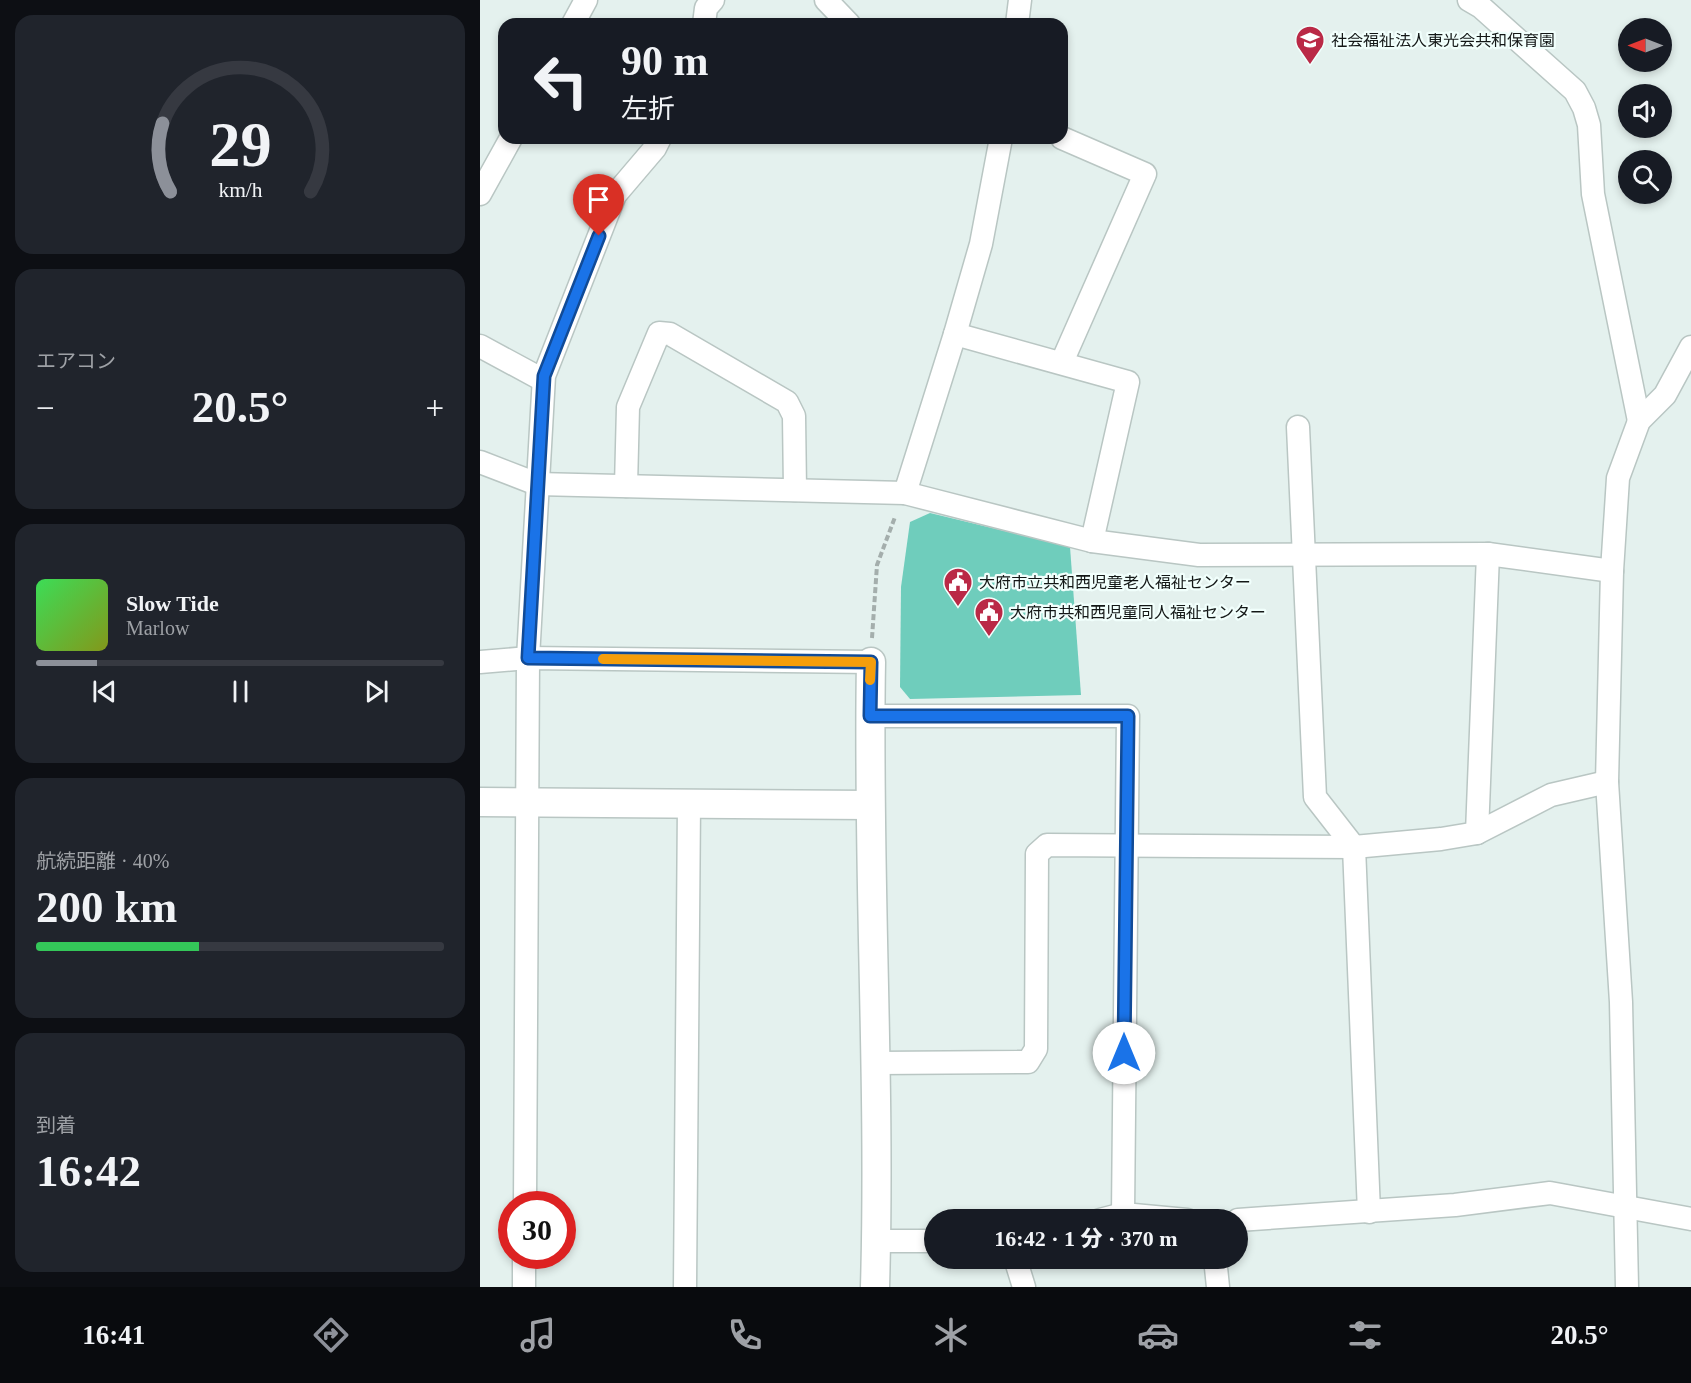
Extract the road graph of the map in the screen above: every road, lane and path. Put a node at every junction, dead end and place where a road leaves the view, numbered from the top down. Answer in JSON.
{"nodes":[{"id":1,"x":586,"y":0,"type":"edge"},
{"id":2,"x":826,"y":0,"type":"edge"},
{"id":3,"x":1020,"y":0,"type":"edge"},
{"id":4,"x":1477,"y":2,"type":"edge"},
{"id":5,"x":576,"y":18,"type":"edge"},
{"id":6,"x":843,"y":18,"type":"edge"},
{"id":7,"x":1018,"y":18,"type":"edge"},
{"id":8,"x":1068,"y":141,"type":"edge"},
{"id":9,"x":508,"y":144,"type":"edge"},
{"id":10,"x":657,"y":144,"type":"edge"},
{"id":11,"x":1000,"y":144,"type":"edge"},
{"id":12,"x":480,"y":194,"type":"edge"},
{"id":13,"x":955,"y":334,"type":"junction"},
{"id":14,"x":480,"y":346,"type":"edge"},
{"id":15,"x":1691,"y":347,"type":"edge"},
{"id":16,"x":1062,"y":362,"type":"junction"},
{"id":17,"x":543,"y":380,"type":"junction"},
{"id":18,"x":1639,"y":422,"type":"junction"},
{"id":19,"x":1298,"y":427,"type":"dead end"},
{"id":20,"x":480,"y":462,"type":"edge"},
{"id":21,"x":537,"y":484,"type":"junction"},
{"id":22,"x":626,"y":486,"type":"junction"},
{"id":23,"x":795,"y":490,"type":"junction"},
{"id":24,"x":905,"y":493,"type":"junction"},
{"id":25,"x":1092,"y":541,"type":"junction"},
{"id":26,"x":1488,"y":554,"type":"junction"},
{"id":27,"x":1305,"y":555,"type":"junction"},
{"id":28,"x":1612,"y":571,"type":"junction"},
{"id":29,"x":528,"y":658,"type":"junction"},
{"id":30,"x":480,"y":662,"type":"edge"},
{"id":31,"x":871,"y":662,"type":"junction"},
{"id":32,"x":870,"y":716,"type":"junction"},
{"id":33,"x":1607,"y":782,"type":"junction"},
{"id":34,"x":480,"y":802,"type":"edge"},
{"id":35,"x":526,"y":802,"type":"junction"},
{"id":36,"x":689,"y":803,"type":"junction"},
{"id":37,"x":869,"y":805,"type":"junction"},
{"id":38,"x":1477,"y":833,"type":"junction"},
{"id":39,"x":1125,"y":846,"type":"junction"},
{"id":40,"x":1354,"y":847,"type":"junction"},
{"id":41,"x":877,"y":1063,"type":"junction"},
{"id":42,"x":525,"y":1191,"type":"edge"},
{"id":43,"x":1627,"y":1207,"type":"junction"},
{"id":44,"x":1123,"y":1209,"type":"edge"},
{"id":45,"x":1369,"y":1212,"type":"junction"},
{"id":46,"x":1248,"y":1219,"type":"edge"},
{"id":47,"x":1691,"y":1219,"type":"edge"},
{"id":48,"x":876,"y":1240,"type":"junction"},
{"id":49,"x":924,"y":1240,"type":"edge"},
{"id":50,"x":524,"y":1269,"type":"edge"},
{"id":51,"x":1019,"y":1269,"type":"edge"},
{"id":52,"x":1216,"y":1269,"type":"edge"},
{"id":53,"x":524,"y":1287,"type":"edge"},
{"id":54,"x":685,"y":1287,"type":"edge"},
{"id":55,"x":875,"y":1287,"type":"edge"},
{"id":56,"x":1024,"y":1287,"type":"edge"},
{"id":57,"x":1218,"y":1287,"type":"edge"},
{"id":58,"x":1627,"y":1287,"type":"edge"}],
"edges":[{"from":1,"to":5,"type":"street"},
{"from":2,"to":6,"type":"street"},
{"from":3,"to":7,"type":"street"},
{"from":4,"to":18,"type":"street"},
{"from":8,"to":16,"type":"street"},
{"from":9,"to":12,"type":"street"},
{"from":10,"to":17,"type":"street"},
{"from":11,"to":13,"type":"street"},
{"from":13,"to":16,"type":"street"},
{"from":13,"to":24,"type":"street"},
{"from":14,"to":17,"type":"street"},
{"from":15,"to":18,"type":"street"},
{"from":16,"to":25,"type":"street"},
{"from":17,"to":21,"type":"street"},
{"from":18,"to":28,"type":"street"},
{"from":19,"to":27,"type":"street"},
{"from":20,"to":21,"type":"street"},
{"from":21,"to":22,"type":"street"},
{"from":21,"to":29,"type":"street"},
{"from":22,"to":23,"type":"street"},
{"from":22,"to":23,"type":"street"},
{"from":23,"to":24,"type":"street"},
{"from":24,"to":25,"type":"street"},
{"from":24,"to":31,"type":"path"},
{"from":25,"to":27,"type":"street"},
{"from":26,"to":27,"type":"street"},
{"from":26,"to":28,"type":"street"},
{"from":26,"to":38,"type":"street"},
{"from":27,"to":40,"type":"street"},
{"from":28,"to":33,"type":"street"},
{"from":29,"to":30,"type":"street"},
{"from":29,"to":31,"type":"street"},
{"from":29,"to":35,"type":"street"},
{"from":31,"to":32,"type":"street"},
{"from":32,"to":37,"type":"street"},
{"from":32,"to":39,"type":"street"},
{"from":33,"to":38,"type":"street"},
{"from":33,"to":43,"type":"street"},
{"from":34,"to":35,"type":"street"},
{"from":35,"to":36,"type":"street"},
{"from":35,"to":42,"type":"street"},
{"from":36,"to":37,"type":"street"},
{"from":36,"to":54,"type":"street"},
{"from":37,"to":41,"type":"street"},
{"from":38,"to":40,"type":"street"},
{"from":39,"to":40,"type":"street"},
{"from":39,"to":41,"type":"street"},
{"from":39,"to":44,"type":"street"},
{"from":40,"to":45,"type":"street"},
{"from":41,"to":48,"type":"street"},
{"from":43,"to":45,"type":"street"},
{"from":43,"to":47,"type":"street"},
{"from":43,"to":58,"type":"street"},
{"from":45,"to":46,"type":"street"},
{"from":48,"to":49,"type":"street"},
{"from":48,"to":55,"type":"street"},
{"from":50,"to":53,"type":"street"},
{"from":51,"to":56,"type":"street"},
{"from":52,"to":57,"type":"street"}]}
